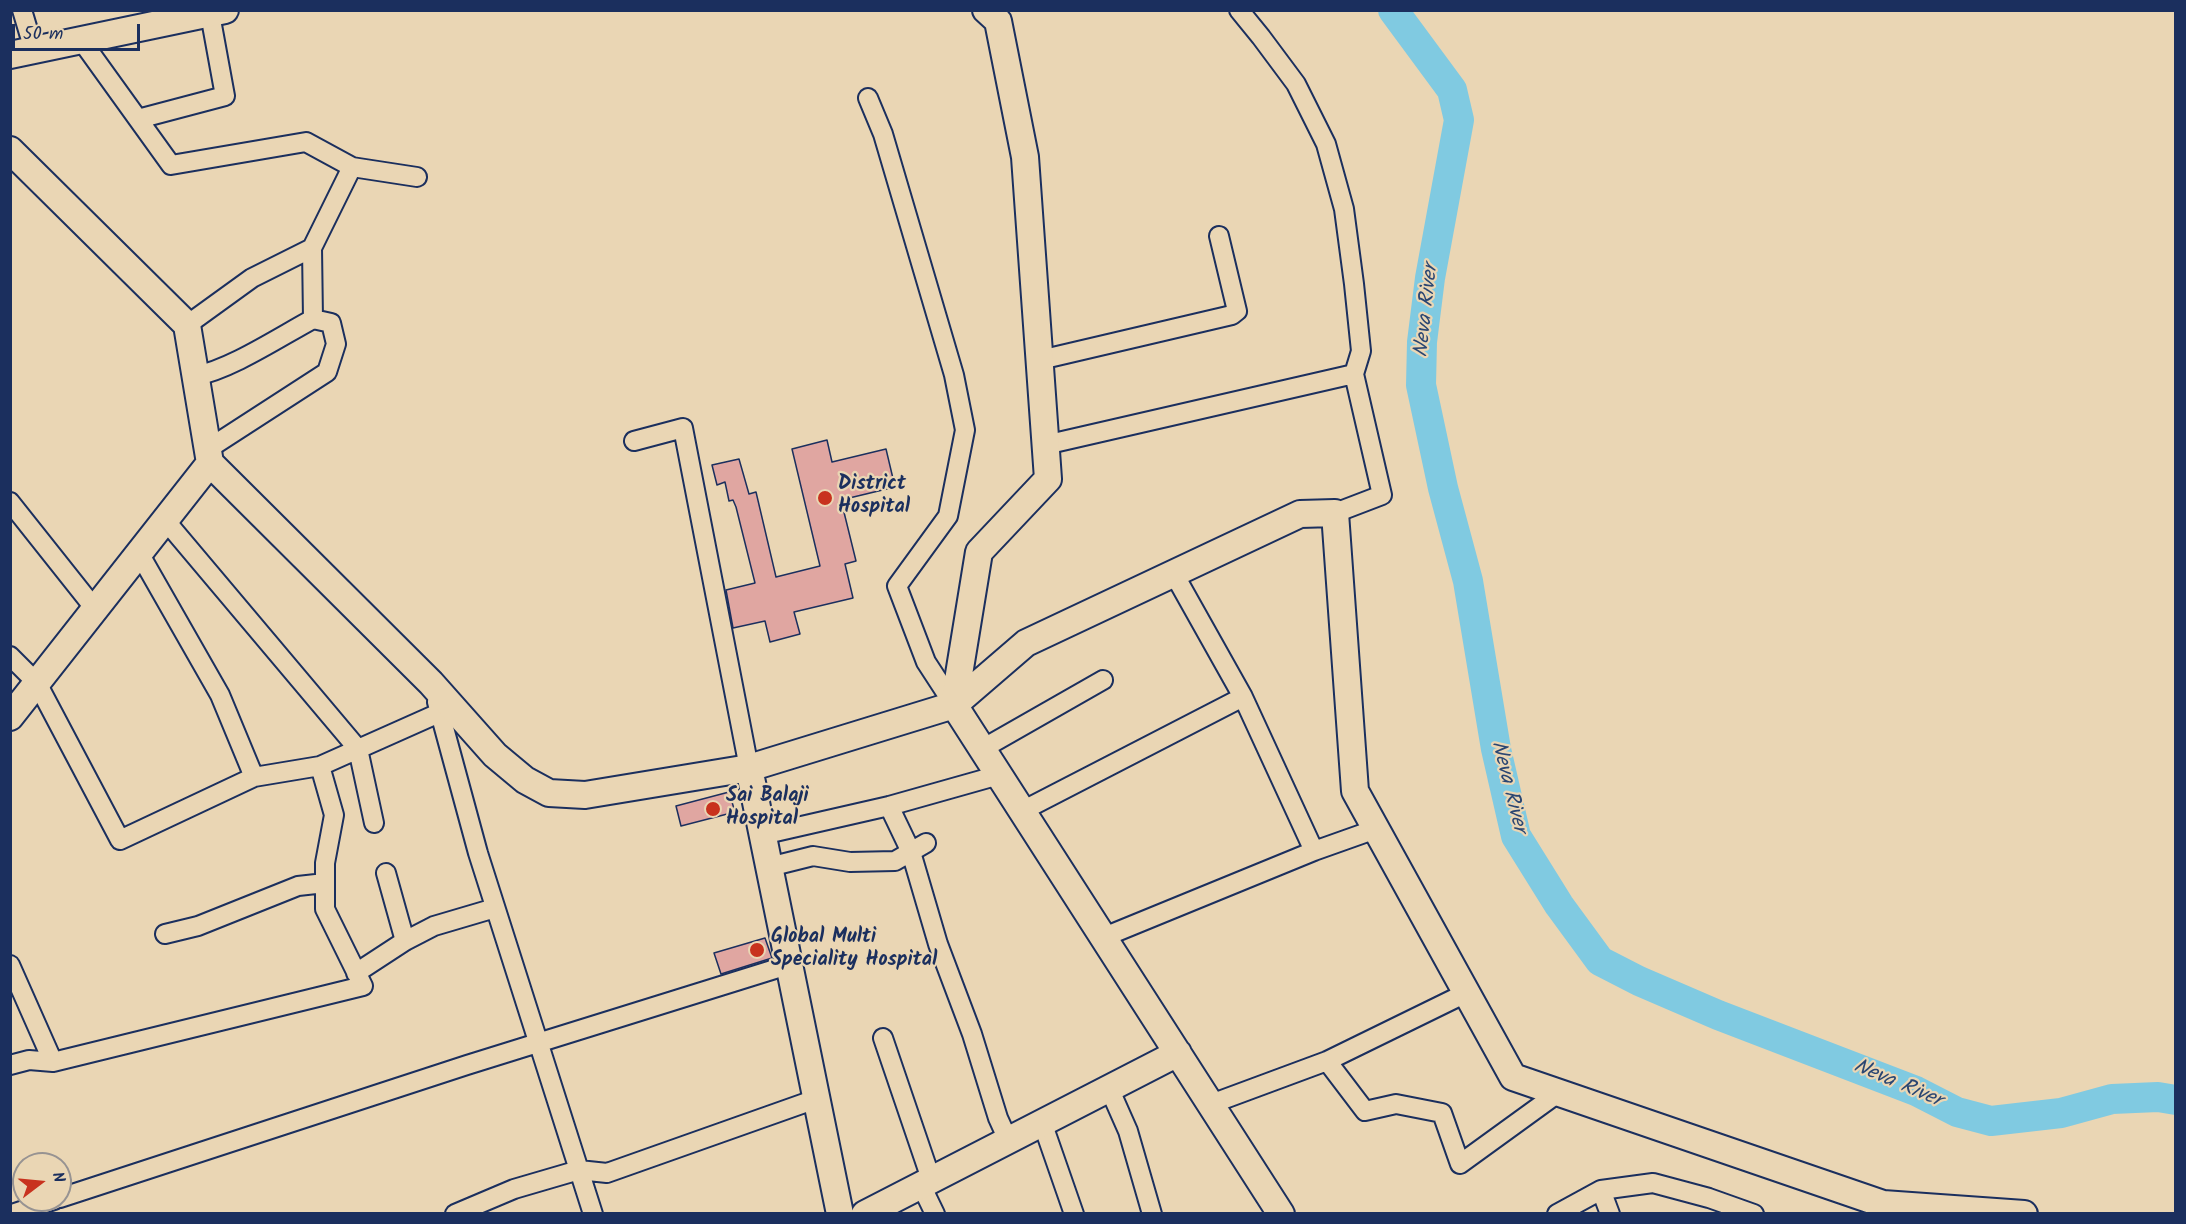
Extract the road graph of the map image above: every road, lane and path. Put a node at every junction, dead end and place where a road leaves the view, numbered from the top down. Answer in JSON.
{"nodes":[{"id":1,"x":22,"y":10,"type":"edge"},
{"id":2,"x":1239,"y":10,"type":"edge"},
{"id":3,"x":207,"y":13,"type":"edge"},
{"id":4,"x":999,"y":14,"type":"edge"},
{"id":5,"x":81,"y":40,"type":"junction"},
{"id":6,"x":22,"y":52,"type":"edge"},
{"id":7,"x":868,"y":98,"type":"dead end"},
{"id":8,"x":138,"y":118,"type":"junction"},
{"id":9,"x":10,"y":150,"type":"edge"},
{"id":10,"x":352,"y":167,"type":"junction"},
{"id":11,"x":417,"y":177,"type":"dead end"},
{"id":12,"x":1219,"y":236,"type":"dead end"},
{"id":13,"x":312,"y":248,"type":"junction"},
{"id":14,"x":313,"y":319,"type":"junction"},
{"id":15,"x":187,"y":325,"type":"junction"},
{"id":16,"x":1040,"y":360,"type":"junction"},
{"id":17,"x":1354,"y":374,"type":"junction"},
{"id":18,"x":195,"y":376,"type":"junction"},
{"id":19,"x":634,"y":441,"type":"dead end"},
{"id":20,"x":1045,"y":445,"type":"junction"},
{"id":21,"x":209,"y":456,"type":"junction"},
{"id":22,"x":10,"y":502,"type":"edge"},
{"id":23,"x":1335,"y":513,"type":"junction"},
{"id":24,"x":165,"y":520,"type":"junction"},
{"id":25,"x":139,"y":554,"type":"junction"},
{"id":26,"x":1174,"y":574,"type":"junction"},
{"id":27,"x":96,"y":609,"type":"junction"},
{"id":28,"x":10,"y":656,"type":"edge"},
{"id":29,"x":1103,"y":680,"type":"dead end"},
{"id":30,"x":37,"y":683,"type":"junction"},
{"id":31,"x":431,"y":683,"type":"junction"},
{"id":32,"x":1243,"y":698,"type":"junction"},
{"id":33,"x":954,"y":705,"type":"junction"},
{"id":34,"x":440,"y":713,"type":"junction"},
{"id":35,"x":10,"y":717,"type":"edge"},
{"id":36,"x":358,"y":749,"type":"junction"},
{"id":37,"x":982,"y":749,"type":"junction"},
{"id":38,"x":320,"y":766,"type":"junction"},
{"id":39,"x":749,"y":768,"type":"junction"},
{"id":40,"x":999,"y":775,"type":"junction"},
{"id":41,"x":254,"y":777,"type":"junction"},
{"id":42,"x":889,"y":807,"type":"junction"},
{"id":43,"x":1022,"y":811,"type":"junction"},
{"id":44,"x":374,"y":823,"type":"dead end"},
{"id":45,"x":1376,"y":829,"type":"junction"},
{"id":46,"x":762,"y":835,"type":"junction"},
{"id":47,"x":919,"y":848,"type":"junction"},
{"id":48,"x":1314,"y":851,"type":"junction"},
{"id":49,"x":769,"y":867,"type":"junction"},
{"id":50,"x":386,"y":873,"type":"dead end"},
{"id":51,"x":325,"y":883,"type":"junction"},
{"id":52,"x":495,"y":908,"type":"junction"},
{"id":53,"x":165,"y":934,"type":"dead end"},
{"id":54,"x":1104,"y":938,"type":"junction"},
{"id":55,"x":405,"y":941,"type":"junction"},
{"id":56,"x":10,"y":965,"type":"edge"},
{"id":57,"x":788,"y":965,"type":"junction"},
{"id":58,"x":356,"y":973,"type":"junction"},
{"id":59,"x":1466,"y":993,"type":"junction"},
{"id":60,"x":883,"y":1038,"type":"dead end"},
{"id":61,"x":538,"y":1043,"type":"junction"},
{"id":62,"x":1178,"y":1053,"type":"junction"},
{"id":63,"x":1327,"y":1060,"type":"junction"},
{"id":64,"x":53,"y":1062,"type":"junction"},
{"id":65,"x":10,"y":1065,"type":"edge"},
{"id":66,"x":1109,"y":1088,"type":"junction"},
{"id":67,"x":1558,"y":1093,"type":"junction"},
{"id":68,"x":816,"y":1099,"type":"junction"},
{"id":69,"x":1211,"y":1104,"type":"junction"},
{"id":70,"x":1042,"y":1122,"type":"junction"},
{"id":71,"x":1008,"y":1140,"type":"junction"},
{"id":72,"x":579,"y":1170,"type":"junction"},
{"id":73,"x":926,"y":1182,"type":"junction"},
{"id":74,"x":1600,"y":1190,"type":"junction"},
{"id":75,"x":72,"y":1194,"type":"edge"},
{"id":76,"x":1883,"y":1209,"type":"edge"},
{"id":77,"x":455,"y":1214,"type":"edge"},
{"id":78,"x":593,"y":1214,"type":"edge"},
{"id":79,"x":840,"y":1214,"type":"edge"},
{"id":80,"x":866,"y":1214,"type":"edge"},
{"id":81,"x":935,"y":1214,"type":"edge"},
{"id":82,"x":1074,"y":1214,"type":"edge"},
{"id":83,"x":1152,"y":1214,"type":"edge"},
{"id":84,"x":1281,"y":1214,"type":"edge"},
{"id":85,"x":1557,"y":1214,"type":"edge"},
{"id":86,"x":1610,"y":1214,"type":"edge"},
{"id":87,"x":1754,"y":1214,"type":"edge"},
{"id":88,"x":2024,"y":1214,"type":"edge"}],
"edges":[{"from":1,"to":6,"type":"street"},
{"from":2,"to":17,"type":"street"},
{"from":3,"to":5,"type":"street"},
{"from":3,"to":8,"type":"street"},
{"from":4,"to":16,"type":"street"},
{"from":5,"to":6,"type":"street"},
{"from":5,"to":8,"type":"street"},
{"from":7,"to":33,"type":"street"},
{"from":8,"to":10,"type":"street"},
{"from":9,"to":15,"type":"street"},
{"from":10,"to":11,"type":"street"},
{"from":10,"to":13,"type":"street"},
{"from":12,"to":16,"type":"street"},
{"from":13,"to":14,"type":"street"},
{"from":13,"to":15,"type":"street"},
{"from":14,"to":18,"type":"street"},
{"from":14,"to":21,"type":"street"},
{"from":15,"to":18,"type":"street"},
{"from":16,"to":20,"type":"street"},
{"from":17,"to":20,"type":"street"},
{"from":17,"to":23,"type":"street"},
{"from":18,"to":21,"type":"street"},
{"from":19,"to":39,"type":"street"},
{"from":20,"to":33,"type":"street"},
{"from":21,"to":24,"type":"street"},
{"from":21,"to":31,"type":"street"},
{"from":22,"to":27,"type":"street"},
{"from":23,"to":26,"type":"street"},
{"from":23,"to":45,"type":"street"},
{"from":24,"to":25,"type":"street"},
{"from":24,"to":36,"type":"street"},
{"from":25,"to":27,"type":"street"},
{"from":25,"to":41,"type":"street"},
{"from":26,"to":32,"type":"street"},
{"from":26,"to":33,"type":"street"},
{"from":27,"to":30,"type":"street"},
{"from":28,"to":30,"type":"street"},
{"from":29,"to":37,"type":"street"},
{"from":30,"to":35,"type":"street"},
{"from":30,"to":41,"type":"street"},
{"from":31,"to":34,"type":"street"},
{"from":31,"to":39,"type":"street"},
{"from":32,"to":43,"type":"street"},
{"from":32,"to":48,"type":"street"},
{"from":33,"to":37,"type":"street"},
{"from":33,"to":39,"type":"street"},
{"from":34,"to":36,"type":"street"},
{"from":34,"to":52,"type":"street"},
{"from":36,"to":38,"type":"street"},
{"from":36,"to":44,"type":"street"},
{"from":37,"to":40,"type":"street"},
{"from":38,"to":41,"type":"street"},
{"from":38,"to":51,"type":"street"},
{"from":39,"to":46,"type":"street"},
{"from":40,"to":42,"type":"street"},
{"from":40,"to":43,"type":"street"},
{"from":42,"to":46,"type":"street"},
{"from":42,"to":47,"type":"street"},
{"from":43,"to":54,"type":"street"},
{"from":45,"to":48,"type":"street"},
{"from":45,"to":59,"type":"street"},
{"from":46,"to":49,"type":"street"},
{"from":47,"to":49,"type":"street"},
{"from":47,"to":71,"type":"street"},
{"from":48,"to":54,"type":"street"},
{"from":49,"to":57,"type":"street"},
{"from":50,"to":55,"type":"street"},
{"from":51,"to":53,"type":"street"},
{"from":51,"to":58,"type":"street"},
{"from":52,"to":55,"type":"street"},
{"from":52,"to":61,"type":"street"},
{"from":54,"to":62,"type":"street"},
{"from":55,"to":58,"type":"street"},
{"from":56,"to":64,"type":"street"},
{"from":57,"to":61,"type":"street"},
{"from":57,"to":68,"type":"street"},
{"from":58,"to":64,"type":"street"},
{"from":59,"to":63,"type":"street"},
{"from":59,"to":67,"type":"street"},
{"from":60,"to":73,"type":"street"},
{"from":61,"to":72,"type":"street"},
{"from":61,"to":75,"type":"street"},
{"from":62,"to":66,"type":"street"},
{"from":62,"to":69,"type":"street"},
{"from":63,"to":67,"type":"street"},
{"from":63,"to":69,"type":"street"},
{"from":64,"to":65,"type":"street"},
{"from":66,"to":70,"type":"street"},
{"from":66,"to":83,"type":"street"},
{"from":67,"to":76,"type":"street"},
{"from":68,"to":72,"type":"street"},
{"from":68,"to":79,"type":"street"},
{"from":69,"to":84,"type":"street"},
{"from":70,"to":71,"type":"street"},
{"from":70,"to":82,"type":"street"},
{"from":71,"to":73,"type":"street"},
{"from":72,"to":77,"type":"street"},
{"from":72,"to":78,"type":"street"},
{"from":73,"to":80,"type":"street"},
{"from":73,"to":81,"type":"street"},
{"from":74,"to":85,"type":"street"},
{"from":74,"to":86,"type":"street"},
{"from":74,"to":87,"type":"street"},
{"from":76,"to":88,"type":"street"}]}
